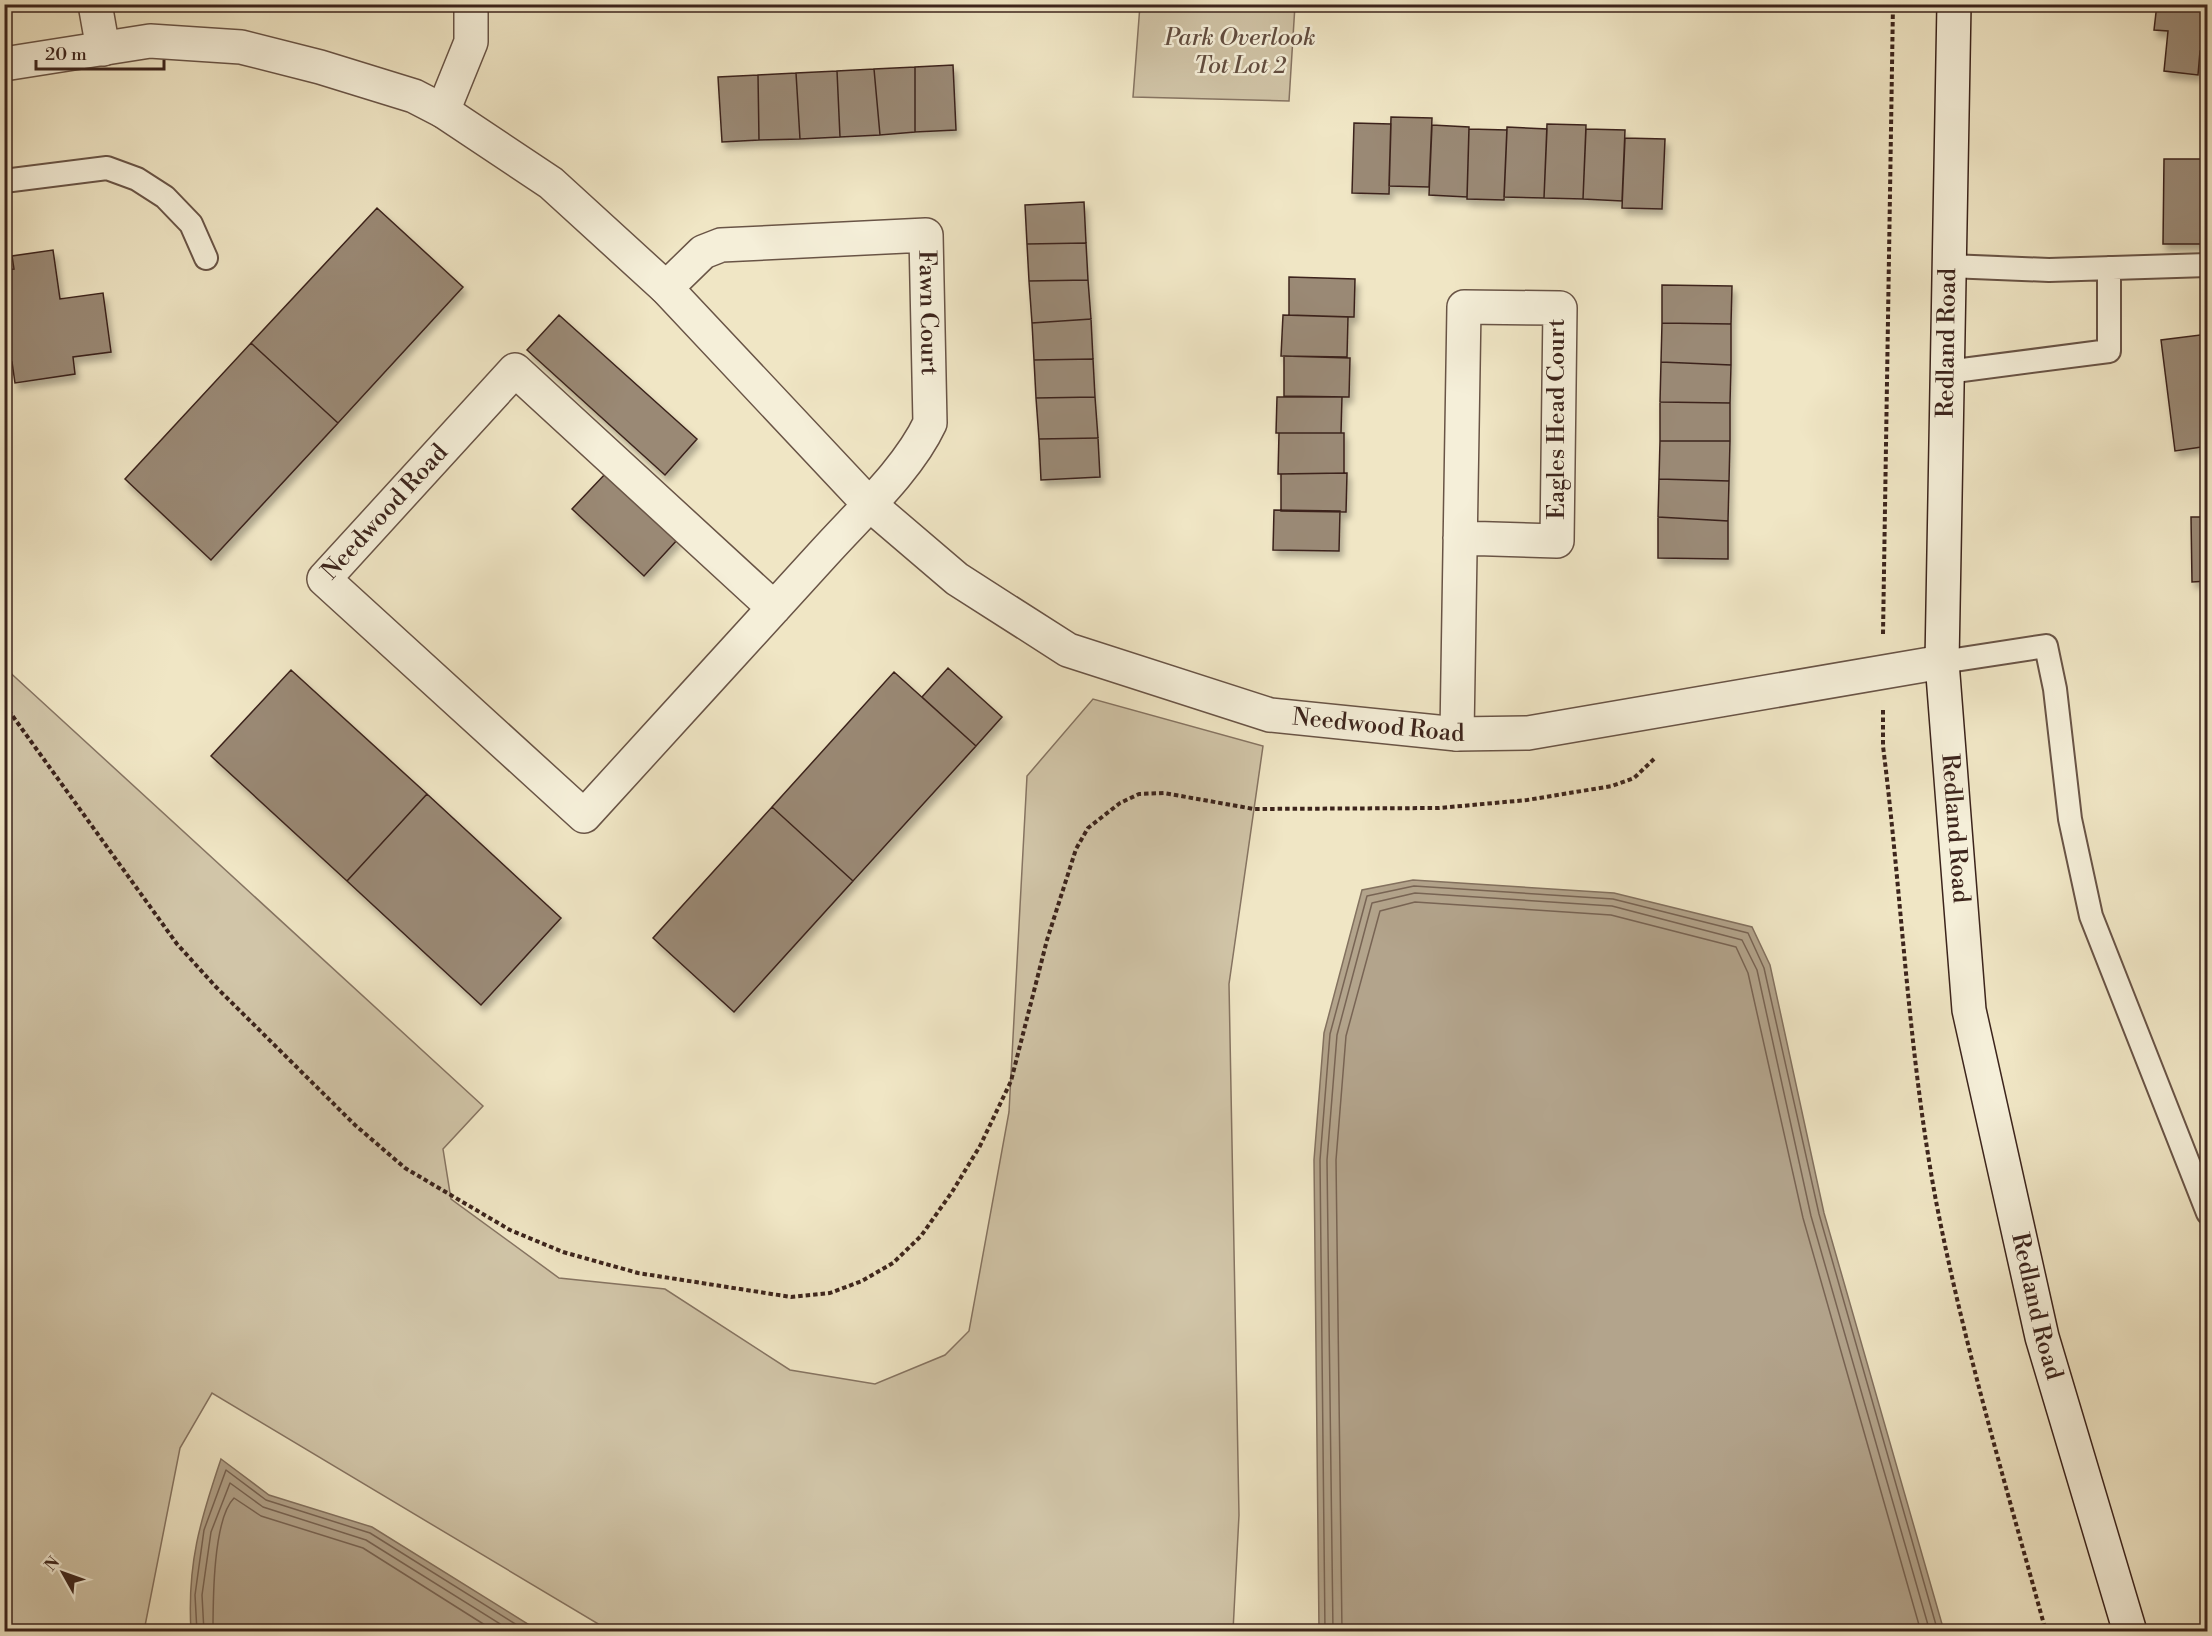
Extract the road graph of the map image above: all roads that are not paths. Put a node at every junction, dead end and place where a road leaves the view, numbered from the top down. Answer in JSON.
{"nodes":[{"id":1,"x":95,"y":4,"type":"edge"},
{"id":2,"x":471,"y":4,"type":"edge"},
{"id":3,"x":1954,"y":4,"type":"edge"},
{"id":4,"x":103,"y":49,"type":"junction"},
{"id":5,"x":4,"y":64,"type":"edge"},
{"id":6,"x":443,"y":111,"type":"junction"},
{"id":7,"x":4,"y":181,"type":"edge"},
{"id":8,"x":206,"y":258,"type":"dead end"},
{"id":9,"x":2208,"y":265,"type":"edge"},
{"id":10,"x":1949,"y":266,"type":"junction"},
{"id":11,"x":2109,"y":268,"type":"junction"},
{"id":12,"x":666,"y":288,"type":"junction"},
{"id":13,"x":1947,"y":372,"type":"junction"},
{"id":14,"x":868,"y":503,"type":"junction"},
{"id":15,"x":1460,"y":538,"type":"junction"},
{"id":16,"x":774,"y":608,"type":"junction"},
{"id":17,"x":1942,"y":662,"type":"junction"},
{"id":18,"x":1457,"y":734,"type":"junction"},
{"id":19,"x":2208,"y":1213,"type":"edge"},
{"id":20,"x":2130,"y":1632,"type":"edge"}],
"edges":[{"from":1,"to":4,"type":"street"},
{"from":2,"to":6,"type":"street"},
{"from":3,"to":10,"type":"street","name":"Redland Road"},
{"from":4,"to":5,"type":"street","name":"Needwood Road"},
{"from":4,"to":6,"type":"street","name":"Needwood Road"},
{"from":6,"to":12,"type":"street","name":"Needwood Road"},
{"from":7,"to":8,"type":"lane"},
{"from":9,"to":11,"type":"lane"},
{"from":10,"to":11,"type":"lane"},
{"from":10,"to":13,"type":"street","name":"Redland Road"},
{"from":11,"to":13,"type":"lane"},
{"from":12,"to":14,"type":"street","name":"Needwood Road"},
{"from":12,"to":14,"type":"street","name":"Fawn Court"},
{"from":13,"to":17,"type":"street","name":"Redland Road"},
{"from":14,"to":16,"type":"street","name":"Needwood Road"},
{"from":14,"to":18,"type":"street","name":"Needwood Road"},
{"from":15,"to":15,"type":"street","name":"Eagles Head Court"},
{"from":15,"to":18,"type":"street","name":"Eagles Head Court"},
{"from":16,"to":16,"type":"street","name":"Needwood Road"},
{"from":17,"to":18,"type":"street","name":"Needwood Road"},
{"from":17,"to":19,"type":"lane"},
{"from":17,"to":20,"type":"street","name":"Redland Road"}]}
